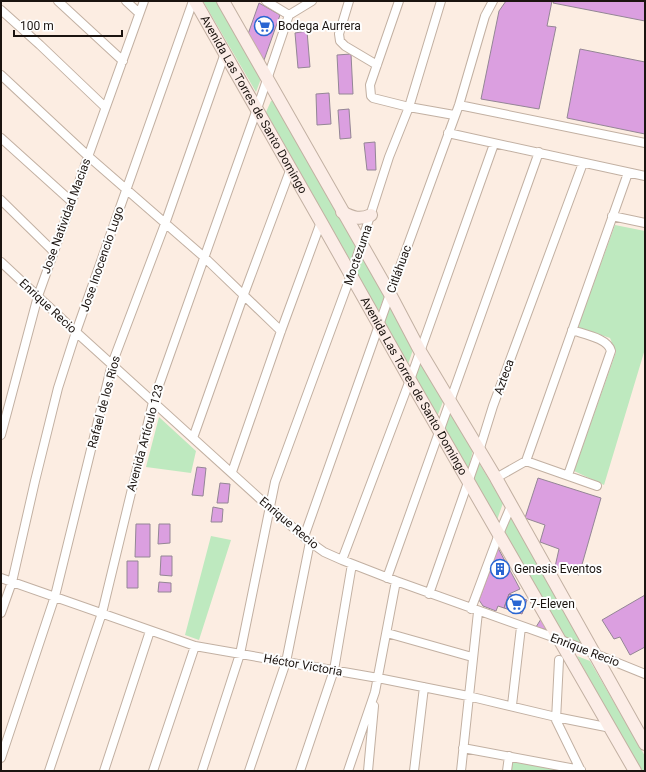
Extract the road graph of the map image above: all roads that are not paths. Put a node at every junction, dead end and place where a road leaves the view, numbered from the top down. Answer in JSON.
{"nodes":[{"id":1,"x":58,"y":1,"type":"edge"},
{"id":2,"x":126,"y":1,"type":"edge"},
{"id":3,"x":144,"y":1,"type":"edge"},
{"id":4,"x":194,"y":1,"type":"edge"},
{"id":5,"x":223,"y":1,"type":"edge"},
{"id":6,"x":266,"y":1,"type":"edge"},
{"id":7,"x":312,"y":1,"type":"edge"},
{"id":8,"x":348,"y":1,"type":"edge"},
{"id":9,"x":399,"y":1,"type":"edge"},
{"id":10,"x":441,"y":1,"type":"edge"},
{"id":11,"x":493,"y":1,"type":"edge"},
{"id":12,"x":279,"y":4,"type":"edge"},
{"id":13,"x":1,"y":10,"type":"edge"},
{"id":14,"x":139,"y":13,"type":"junction"},
{"id":15,"x":289,"y":15,"type":"junction"},
{"id":16,"x":225,"y":53,"type":"junction"},
{"id":17,"x":123,"y":60,"type":"junction"},
{"id":18,"x":377,"y":65,"type":"junction"},
{"id":19,"x":1,"y":75,"type":"edge"},
{"id":20,"x":267,"y":80,"type":"junction"},
{"id":21,"x":459,"y":104,"type":"junction"},
{"id":22,"x":409,"y":107,"type":"junction"},
{"id":23,"x":105,"y":108,"type":"junction"},
{"id":24,"x":257,"y":109,"type":"junction"},
{"id":25,"x":454,"y":115,"type":"junction"},
{"id":26,"x":448,"y":133,"type":"junction"},
{"id":27,"x":1,"y":138,"type":"edge"},
{"id":28,"x":645,"y":143,"type":"edge"},
{"id":29,"x":494,"y":144,"type":"junction"},
{"id":30,"x":539,"y":152,"type":"junction"},
{"id":31,"x":88,"y":156,"type":"junction"},
{"id":32,"x":583,"y":162,"type":"junction"},
{"id":33,"x":290,"y":168,"type":"junction"},
{"id":34,"x":628,"y":173,"type":"junction"},
{"id":35,"x":645,"y":176,"type":"edge"},
{"id":36,"x":127,"y":189,"type":"junction"},
{"id":37,"x":1,"y":200,"type":"edge"},
{"id":38,"x":72,"y":202,"type":"junction"},
{"id":39,"x":342,"y":212,"type":"junction"},
{"id":40,"x":371,"y":215,"type":"junction"},
{"id":41,"x":612,"y":216,"type":"junction"},
{"id":42,"x":321,"y":222,"type":"junction"},
{"id":43,"x":645,"y":223,"type":"edge"},
{"id":44,"x":165,"y":224,"type":"junction"},
{"id":45,"x":361,"y":245,"type":"junction"},
{"id":46,"x":53,"y":251,"type":"junction"},
{"id":47,"x":204,"y":256,"type":"junction"},
{"id":48,"x":1,"y":262,"type":"edge"},
{"id":49,"x":351,"y":275,"type":"junction"},
{"id":50,"x":244,"y":294,"type":"junction"},
{"id":51,"x":390,"y":294,"type":"junction"},
{"id":52,"x":38,"y":296,"type":"junction"},
{"id":53,"x":379,"y":326,"type":"junction"},
{"id":54,"x":572,"y":330,"type":"junction"},
{"id":55,"x":281,"y":331,"type":"junction"},
{"id":56,"x":76,"y":332,"type":"junction"},
{"id":57,"x":420,"y":351,"type":"junction"},
{"id":58,"x":112,"y":364,"type":"junction"},
{"id":59,"x":410,"y":380,"type":"junction"},
{"id":60,"x":449,"y":401,"type":"junction"},
{"id":61,"x":153,"y":402,"type":"junction"},
{"id":62,"x":439,"y":430,"type":"junction"},
{"id":63,"x":1,"y":435,"type":"edge"},
{"id":64,"x":193,"y":438,"type":"junction"},
{"id":65,"x":479,"y":451,"type":"junction"},
{"id":66,"x":526,"y":461,"type":"junction"},
{"id":67,"x":232,"y":472,"type":"junction"},
{"id":68,"x":568,"y":475,"type":"junction"},
{"id":69,"x":496,"y":478,"type":"junction"},
{"id":70,"x":469,"y":481,"type":"junction"},
{"id":71,"x":596,"y":486,"type":"dead end"},
{"id":72,"x":511,"y":506,"type":"junction"},
{"id":73,"x":269,"y":507,"type":"junction"},
{"id":74,"x":499,"y":534,"type":"junction"},
{"id":75,"x":307,"y":540,"type":"junction"},
{"id":76,"x":342,"y":560,"type":"junction"},
{"id":77,"x":352,"y":564,"type":"junction"},
{"id":78,"x":1,"y":578,"type":"edge"},
{"id":79,"x":387,"y":578,"type":"junction"},
{"id":80,"x":396,"y":581,"type":"junction"},
{"id":81,"x":12,"y":582,"type":"junction"},
{"id":82,"x":429,"y":594,"type":"junction"},
{"id":83,"x":55,"y":596,"type":"junction"},
{"id":84,"x":475,"y":610,"type":"junction"},
{"id":85,"x":1,"y":613,"type":"edge"},
{"id":86,"x":102,"y":613,"type":"junction"},
{"id":87,"x":521,"y":627,"type":"junction"},
{"id":88,"x":150,"y":631,"type":"junction"},
{"id":89,"x":387,"y":633,"type":"junction"},
{"id":90,"x":561,"y":640,"type":"junction"},
{"id":91,"x":195,"y":646,"type":"junction"},
{"id":92,"x":240,"y":654,"type":"junction"},
{"id":93,"x":594,"y":654,"type":"junction"},
{"id":94,"x":472,"y":657,"type":"junction"},
{"id":95,"x":559,"y":660,"type":"dead end"},
{"id":96,"x":286,"y":662,"type":"junction"},
{"id":97,"x":334,"y":670,"type":"junction"},
{"id":98,"x":645,"y":674,"type":"edge"},
{"id":99,"x":378,"y":678,"type":"junction"},
{"id":100,"x":424,"y":687,"type":"junction"},
{"id":101,"x":375,"y":692,"type":"junction"},
{"id":102,"x":468,"y":696,"type":"junction"},
{"id":103,"x":512,"y":706,"type":"junction"},
{"id":104,"x":556,"y":717,"type":"junction"},
{"id":105,"x":611,"y":728,"type":"junction"},
{"id":106,"x":645,"y":744,"type":"edge"},
{"id":107,"x":463,"y":748,"type":"junction"},
{"id":108,"x":509,"y":756,"type":"junction"},
{"id":109,"x":1,"y":758,"type":"edge"},
{"id":110,"x":581,"y":770,"type":"edge"},
{"id":111,"x":50,"y":771,"type":"edge"},
{"id":112,"x":104,"y":771,"type":"edge"},
{"id":113,"x":153,"y":771,"type":"edge"},
{"id":114,"x":202,"y":771,"type":"edge"},
{"id":115,"x":249,"y":771,"type":"edge"},
{"id":116,"x":300,"y":771,"type":"edge"},
{"id":117,"x":348,"y":771,"type":"edge"},
{"id":118,"x":368,"y":771,"type":"edge"},
{"id":119,"x":414,"y":771,"type":"edge"},
{"id":120,"x":460,"y":771,"type":"edge"},
{"id":121,"x":507,"y":771,"type":"edge"},
{"id":122,"x":635,"y":771,"type":"edge"}],
"edges":[{"from":1,"to":17,"type":"street"},
{"from":2,"to":14,"type":"street"},
{"from":3,"to":14,"type":"street","name":"Jose Natividad Macias"},
{"from":4,"to":16,"type":"street","name":"Avenida Las Torres de Santo Domingo"},
{"from":4,"to":36,"type":"street","name":"Jose Inocencio Lugo"},
{"from":5,"to":20,"type":"street","name":"Avenida Las Torres de Santo Domingo"},
{"from":6,"to":12,"type":"street"},
{"from":7,"to":15,"type":"street"},
{"from":8,"to":18,"type":"street"},
{"from":9,"to":18,"type":"street"},
{"from":10,"to":22,"type":"street","name":"Moctezuma"},
{"from":11,"to":21,"type":"street","name":"Citláhuac"},
{"from":12,"to":15,"type":"street"},
{"from":13,"to":23,"type":"street"},
{"from":14,"to":17,"type":"street","name":"Jose Natividad Macias"},
{"from":15,"to":20,"type":"street","name":"Avenida Artículo 123"},
{"from":16,"to":24,"type":"street","name":"Avenida Las Torres de Santo Domingo"},
{"from":16,"to":44,"type":"street","name":"Rafael de los Rios"},
{"from":17,"to":23,"type":"street","name":"Jose Natividad Macias"},
{"from":18,"to":22,"type":"street"},
{"from":19,"to":31,"type":"street"},
{"from":20,"to":24,"type":"street","name":"Avenida Artículo 123"},
{"from":20,"to":39,"type":"street","name":"Avenida Las Torres de Santo Domingo"},
{"from":21,"to":25,"type":"street","name":"Citláhuac"},
{"from":21,"to":28,"type":"street"},
{"from":22,"to":25,"type":"street"},
{"from":22,"to":40,"type":"street","name":"Moctezuma"},
{"from":23,"to":31,"type":"street","name":"Jose Natividad Macias"},
{"from":24,"to":33,"type":"street","name":"Avenida Las Torres de Santo Domingo"},
{"from":24,"to":47,"type":"street","name":"Avenida Artículo 123"},
{"from":25,"to":26,"type":"street","name":"Citláhuac"},
{"from":26,"to":29,"type":"street"},
{"from":26,"to":51,"type":"street","name":"Citláhuac"},
{"from":27,"to":38,"type":"street"},
{"from":29,"to":30,"type":"street"},
{"from":29,"to":57,"type":"street"},
{"from":30,"to":32,"type":"street"},
{"from":30,"to":60,"type":"street"},
{"from":31,"to":36,"type":"street"},
{"from":31,"to":38,"type":"street","name":"Jose Natividad Macias"},
{"from":32,"to":34,"type":"street"},
{"from":32,"to":65,"type":"street","name":"Azteca"},
{"from":33,"to":42,"type":"street","name":"Avenida Las Torres de Santo Domingo"},
{"from":33,"to":50,"type":"street"},
{"from":34,"to":35,"type":"street"},
{"from":34,"to":41,"type":"street"},
{"from":36,"to":44,"type":"street"},
{"from":36,"to":56,"type":"street","name":"Jose Inocencio Lugo"},
{"from":37,"to":46,"type":"street"},
{"from":38,"to":46,"type":"street","name":"Jose Natividad Macias"},
{"from":39,"to":40,"type":"street"},
{"from":39,"to":45,"type":"street","name":"Avenida Las Torres de Santo Domingo"},
{"from":40,"to":45,"type":"street","name":"Moctezuma"},
{"from":41,"to":43,"type":"street"},
{"from":41,"to":54,"type":"street"},
{"from":42,"to":49,"type":"street","name":"Avenida Las Torres de Santo Domingo"},
{"from":42,"to":55,"type":"street"},
{"from":44,"to":47,"type":"street"},
{"from":44,"to":58,"type":"street","name":"Rafael de los Rios"},
{"from":45,"to":49,"type":"street","name":"Moctezuma"},
{"from":45,"to":51,"type":"street","name":"Avenida Las Torres de Santo Domingo"},
{"from":46,"to":52,"type":"street","name":"Jose Natividad Macias"},
{"from":47,"to":50,"type":"street"},
{"from":47,"to":61,"type":"street","name":"Avenida Artículo 123"},
{"from":48,"to":52,"type":"street","name":"Enrique Recio"},
{"from":49,"to":53,"type":"street","name":"Avenida Las Torres de Santo Domingo"},
{"from":49,"to":73,"type":"street","name":"Moctezuma"},
{"from":50,"to":55,"type":"street"},
{"from":50,"to":64,"type":"street"},
{"from":51,"to":53,"type":"street","name":"Citláhuac"},
{"from":51,"to":57,"type":"street","name":"Avenida Las Torres de Santo Domingo"},
{"from":52,"to":56,"type":"street","name":"Enrique Recio"},
{"from":52,"to":63,"type":"street","name":"Jose Natividad Macias"},
{"from":53,"to":59,"type":"street","name":"Avenida Las Torres de Santo Domingo"},
{"from":53,"to":75,"type":"street","name":"Citláhuac"},
{"from":54,"to":66,"type":"street"},
{"from":54,"to":68,"type":"street"},
{"from":55,"to":67,"type":"street"},
{"from":56,"to":58,"type":"street","name":"Enrique Recio"},
{"from":56,"to":81,"type":"street","name":"Jose Inocencio Lugo"},
{"from":57,"to":59,"type":"street"},
{"from":57,"to":60,"type":"street","name":"Avenida Las Torres de Santo Domingo"},
{"from":58,"to":61,"type":"street","name":"Enrique Recio"},
{"from":58,"to":83,"type":"street","name":"Rafael de los Rios"},
{"from":59,"to":62,"type":"street","name":"Avenida Las Torres de Santo Domingo"},
{"from":59,"to":76,"type":"street"},
{"from":60,"to":62,"type":"street"},
{"from":60,"to":65,"type":"street","name":"Avenida Las Torres de Santo Domingo"},
{"from":61,"to":64,"type":"street","name":"Enrique Recio"},
{"from":61,"to":86,"type":"street","name":"Avenida Artículo 123"},
{"from":62,"to":70,"type":"street","name":"Avenida Las Torres de Santo Domingo"},
{"from":62,"to":79,"type":"street"},
{"from":64,"to":67,"type":"street","name":"Enrique Recio"},
{"from":65,"to":69,"type":"street","name":"Avenida Las Torres de Santo Domingo"},
{"from":65,"to":70,"type":"street","name":"Azteca"},
{"from":66,"to":68,"type":"street"},
{"from":66,"to":69,"type":"street"},
{"from":67,"to":73,"type":"street","name":"Enrique Recio"},
{"from":68,"to":71,"type":"street"},
{"from":69,"to":72,"type":"street","name":"Avenida Las Torres de Santo Domingo"},
{"from":70,"to":74,"type":"street","name":"Avenida Las Torres de Santo Domingo"},
{"from":70,"to":82,"type":"street","name":"Azteca"},
{"from":72,"to":74,"type":"street"},
{"from":72,"to":93,"type":"street","name":"Avenida Las Torres de Santo Domingo"},
{"from":73,"to":75,"type":"street","name":"Enrique Recio"},
{"from":73,"to":92,"type":"street","name":"Moctezuma"},
{"from":74,"to":84,"type":"street"},
{"from":74,"to":90,"type":"street","name":"Avenida Las Torres de Santo Domingo"},
{"from":75,"to":76,"type":"street","name":"Enrique Recio"},
{"from":75,"to":96,"type":"street","name":"Citláhuac"},
{"from":76,"to":77,"type":"street","name":"Enrique Recio"},
{"from":77,"to":79,"type":"street","name":"Enrique Recio"},
{"from":77,"to":97,"type":"street"},
{"from":78,"to":81,"type":"street","name":"Héctor Victoria"},
{"from":79,"to":80,"type":"street","name":"Enrique Recio"},
{"from":80,"to":82,"type":"street","name":"Enrique Recio"},
{"from":80,"to":89,"type":"street"},
{"from":81,"to":83,"type":"street","name":"Héctor Victoria"},
{"from":81,"to":85,"type":"street","name":"Jose Inocencio Lugo"},
{"from":82,"to":84,"type":"street","name":"Enrique Recio"},
{"from":83,"to":86,"type":"street","name":"Héctor Victoria"},
{"from":83,"to":109,"type":"street","name":"Rafael de los Rios"},
{"from":84,"to":87,"type":"street","name":"Enrique Recio"},
{"from":84,"to":94,"type":"street"},
{"from":86,"to":88,"type":"street","name":"Héctor Victoria"},
{"from":86,"to":111,"type":"street","name":"Avenida Artículo 123"},
{"from":87,"to":90,"type":"street","name":"Enrique Recio"},
{"from":87,"to":103,"type":"street"},
{"from":88,"to":91,"type":"street","name":"Héctor Victoria"},
{"from":88,"to":112,"type":"street"},
{"from":89,"to":94,"type":"street"},
{"from":89,"to":99,"type":"street"},
{"from":90,"to":93,"type":"street","name":"Enrique Recio"},
{"from":90,"to":105,"type":"street","name":"Avenida Las Torres de Santo Domingo"},
{"from":91,"to":92,"type":"street","name":"Héctor Victoria"},
{"from":91,"to":113,"type":"street"},
{"from":92,"to":96,"type":"street","name":"Héctor Victoria"},
{"from":92,"to":114,"type":"street","name":"Moctezuma"},
{"from":93,"to":98,"type":"street","name":"Enrique Recio"},
{"from":93,"to":106,"type":"street","name":"Avenida Las Torres de Santo Domingo"},
{"from":94,"to":102,"type":"street"},
{"from":95,"to":104,"type":"street"},
{"from":96,"to":97,"type":"street","name":"Héctor Victoria"},
{"from":96,"to":115,"type":"street","name":"Citláhuac"},
{"from":97,"to":99,"type":"street","name":"Héctor Victoria"},
{"from":97,"to":116,"type":"street"},
{"from":99,"to":100,"type":"street","name":"Héctor Victoria"},
{"from":99,"to":101,"type":"street"},
{"from":100,"to":102,"type":"street","name":"Héctor Victoria"},
{"from":100,"to":119,"type":"street"},
{"from":101,"to":117,"type":"street"},
{"from":101,"to":118,"type":"street"},
{"from":102,"to":103,"type":"street","name":"Héctor Victoria"},
{"from":102,"to":107,"type":"street"},
{"from":103,"to":104,"type":"street","name":"Héctor Victoria"},
{"from":104,"to":105,"type":"street","name":"Héctor Victoria"},
{"from":104,"to":110,"type":"street"},
{"from":105,"to":122,"type":"street","name":"Avenida Las Torres de Santo Domingo"},
{"from":107,"to":108,"type":"street"},
{"from":107,"to":120,"type":"street"},
{"from":108,"to":110,"type":"street"},
{"from":108,"to":121,"type":"street"}]}
